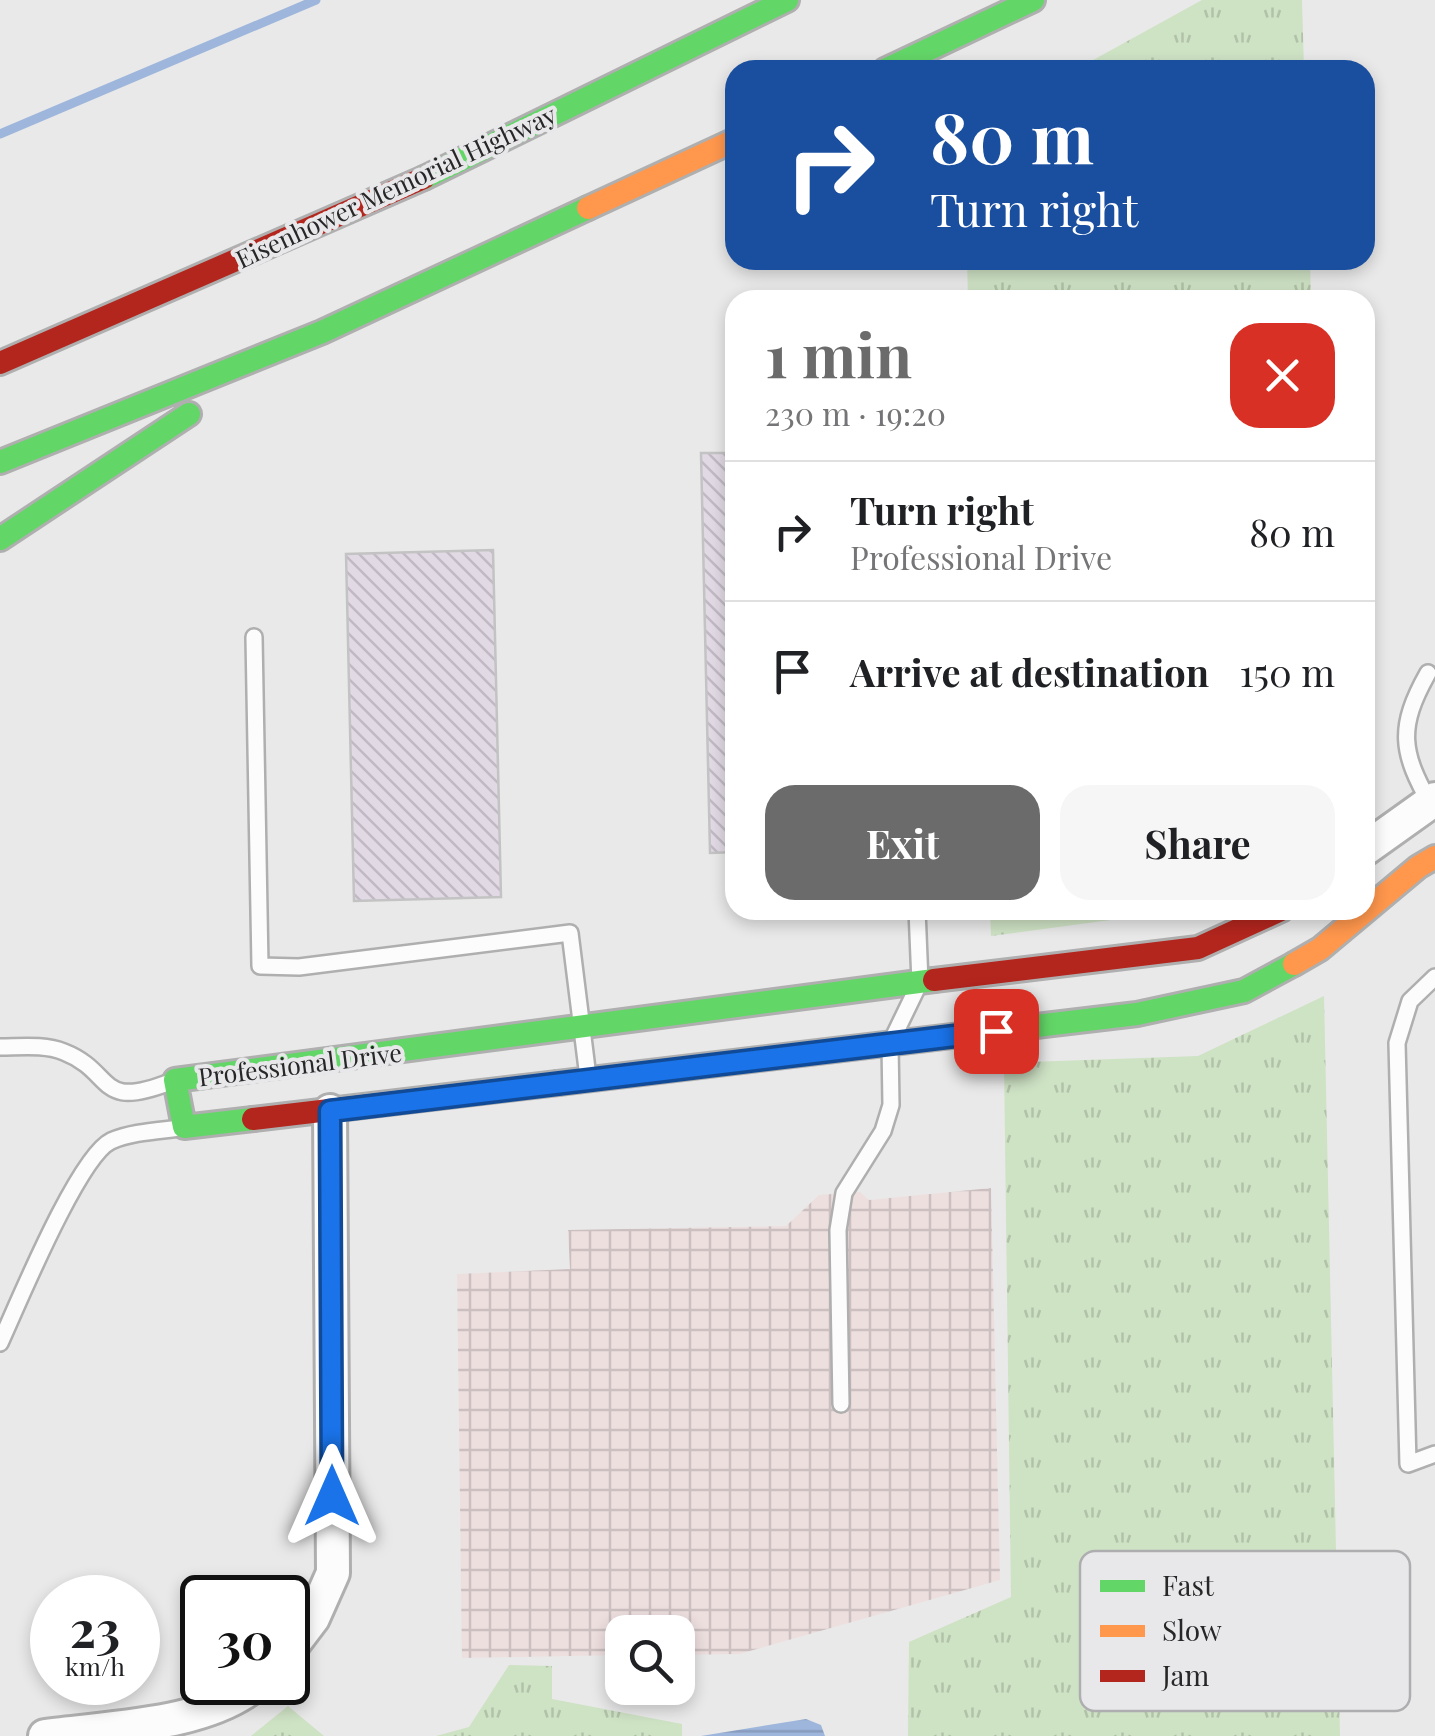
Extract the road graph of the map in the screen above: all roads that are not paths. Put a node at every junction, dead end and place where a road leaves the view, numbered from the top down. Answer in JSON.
{"nodes":[{"id":1,"x":788,"y":0,"type":"edge"},
{"id":2,"x":1033,"y":0,"type":"edge"},
{"id":3,"x":906,"y":60,"type":"edge"},
{"id":4,"x":725,"y":145,"type":"edge"},
{"id":5,"x":322,"y":332,"type":"junction"},
{"id":6,"x":0,"y":364,"type":"edge"},
{"id":7,"x":0,"y":462,"type":"edge"},
{"id":8,"x":0,"y":539,"type":"edge"},
{"id":9,"x":254,"y":637,"type":"dead end"},
{"id":10,"x":1428,"y":673,"type":"dead end"},
{"id":11,"x":1433,"y":804,"type":"edge"},
{"id":12,"x":1375,"y":842,"type":"edge"},
{"id":13,"x":1435,"y":857,"type":"edge"},
{"id":14,"x":1375,"y":903,"type":"edge"},
{"id":15,"x":917,"y":920,"type":"edge"},
{"id":16,"x":1259,"y":920,"type":"edge"},
{"id":17,"x":1355,"y":920,"type":"edge"},
{"id":18,"x":1435,"y":977,"type":"edge"},
{"id":19,"x":920,"y":982,"type":"junction"},
{"id":20,"x":582,"y":1029,"type":"junction"},
{"id":21,"x":890,"y":1044,"type":"junction"},
{"id":22,"x":0,"y":1047,"type":"edge"},
{"id":23,"x":175,"y":1080,"type":"junction"},
{"id":24,"x":588,"y":1081,"type":"junction"},
{"id":25,"x":330,"y":1111,"type":"junction"},
{"id":26,"x":184,"y":1127,"type":"junction"},
{"id":27,"x":0,"y":1343,"type":"edge"},
{"id":28,"x":842,"y":1404,"type":"dead end"},
{"id":29,"x":1435,"y":1454,"type":"edge"},
{"id":30,"x":310,"y":1622,"type":"edge"},
{"id":31,"x":219,"y":1705,"type":"edge"},
{"id":32,"x":45,"y":1736,"type":"edge"}],
"edges":[{"from":1,"to":6,"type":"main road","name":"Eisenhower Memorial Highway"},
{"from":2,"to":3,"type":"main road"},
{"from":4,"to":5,"type":"main road"},
{"from":5,"to":7,"type":"main road"},
{"from":5,"to":8,"type":"main road"},
{"from":9,"to":20,"type":"lane"},
{"from":10,"to":11,"type":"lane"},
{"from":11,"to":12,"type":"street"},
{"from":13,"to":14,"type":"main road","name":"Professional Drive"},
{"from":15,"to":19,"type":"lane"},
{"from":16,"to":19,"type":"main road","name":"Professional Drive"},
{"from":17,"to":21,"type":"main road","name":"Professional Drive"},
{"from":18,"to":29,"type":"lane"},
{"from":19,"to":20,"type":"main road","name":"Professional Drive"},
{"from":19,"to":21,"type":"lane"},
{"from":20,"to":23,"type":"main road","name":"Professional Drive"},
{"from":20,"to":24,"type":"lane"},
{"from":21,"to":24,"type":"main road","name":"Professional Drive"},
{"from":21,"to":28,"type":"lane"},
{"from":22,"to":23,"type":"lane"},
{"from":23,"to":26,"type":"main road","name":"Professional Drive"},
{"from":24,"to":25,"type":"main road","name":"Professional Drive"},
{"from":25,"to":26,"type":"main road","name":"Professional Drive"},
{"from":25,"to":30,"type":"street"},
{"from":26,"to":27,"type":"lane"},
{"from":31,"to":32,"type":"street"}]}
